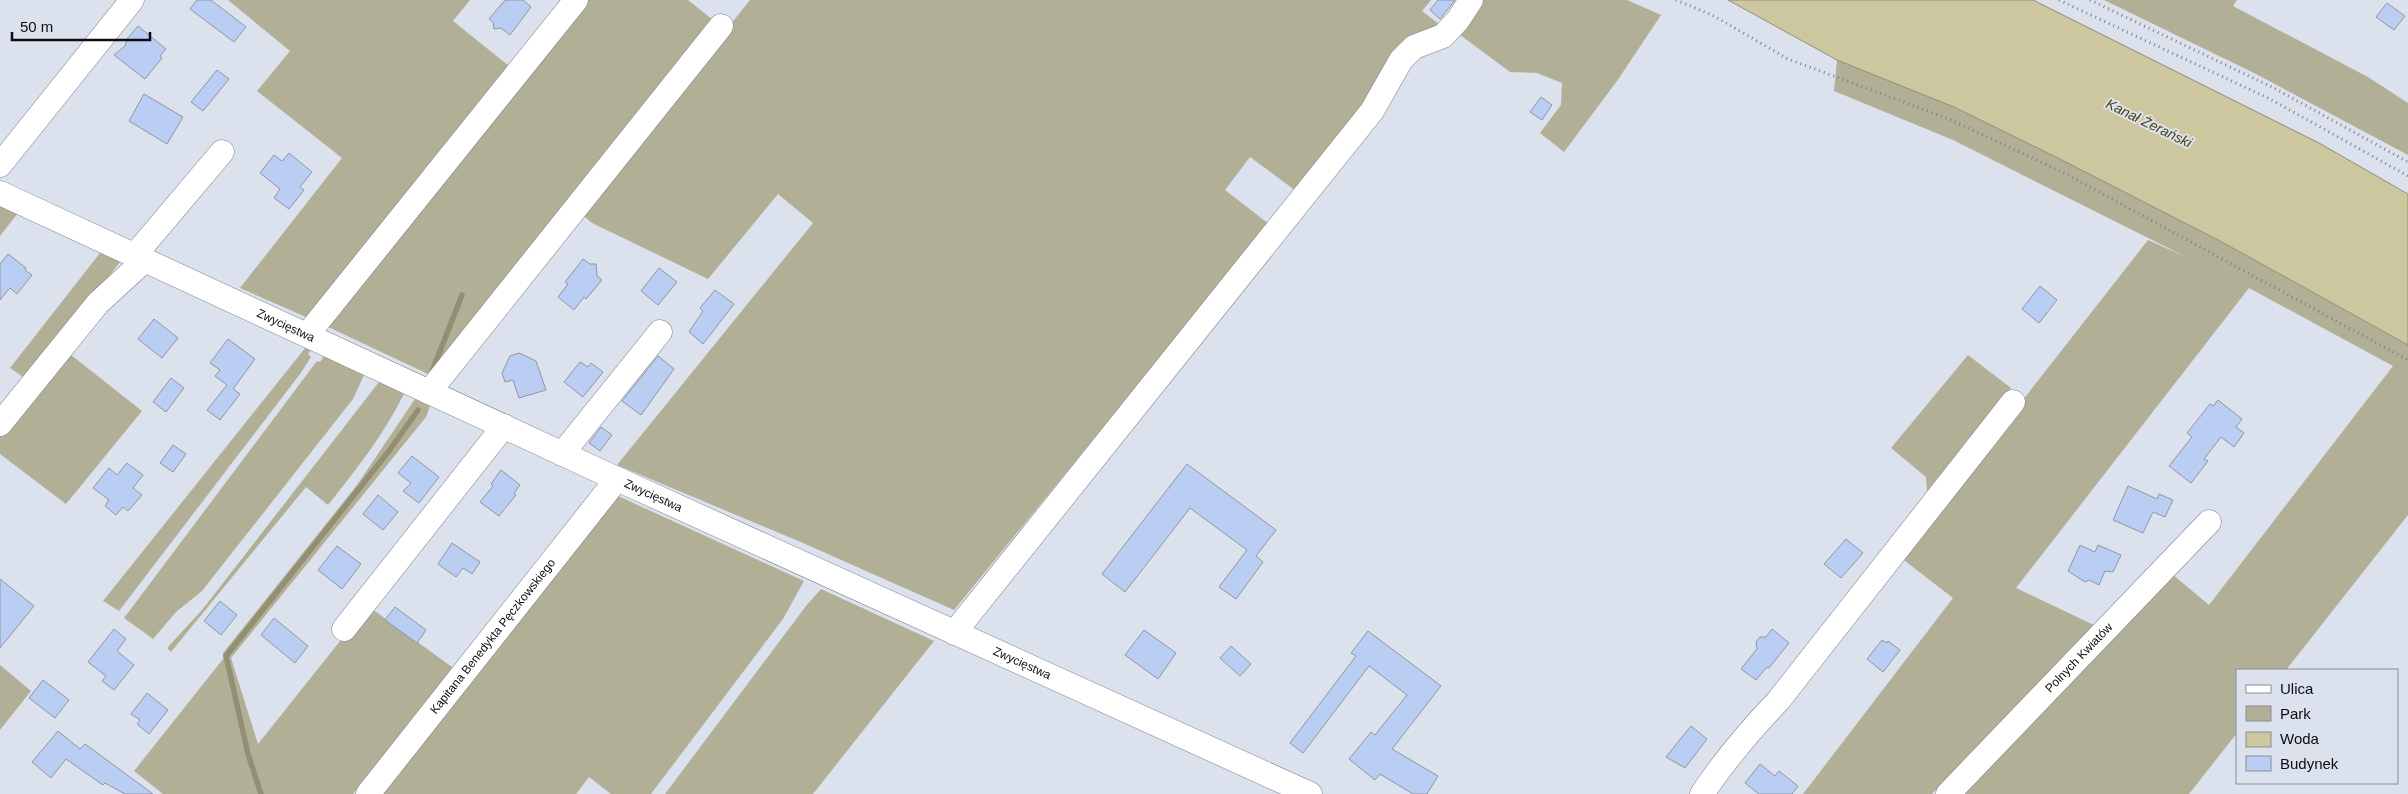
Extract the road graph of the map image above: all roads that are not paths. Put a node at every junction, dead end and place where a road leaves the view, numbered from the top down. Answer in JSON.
{"nodes":[{"id":1,"x":132,"y":0,"type":"edge"},
{"id":2,"x":576,"y":0,"type":"edge"},
{"id":3,"x":1471,"y":0,"type":"edge"},
{"id":4,"x":721,"y":26,"type":"dead end"},
{"id":5,"x":222,"y":152,"type":"dead end"},
{"id":6,"x":0,"y":165,"type":"edge"},
{"id":7,"x":0,"y":193,"type":"edge"},
{"id":8,"x":140,"y":257,"type":"junction"},
{"id":9,"x":660,"y":332,"type":"dead end"},
{"id":10,"x":307,"y":335,"type":"junction"},
{"id":11,"x":429,"y":392,"type":"junction"},
{"id":12,"x":2013,"y":402,"type":"dead end"},
{"id":13,"x":0,"y":424,"type":"edge"},
{"id":14,"x":504,"y":426,"type":"junction"},
{"id":15,"x":562,"y":454,"type":"junction"},
{"id":16,"x":617,"y":479,"type":"junction"},
{"id":17,"x":2209,"y":522,"type":"dead end"},
{"id":18,"x":344,"y":629,"type":"dead end"},
{"id":19,"x":954,"y":633,"type":"junction"},
{"id":20,"x":368,"y":794,"type":"edge"},
{"id":21,"x":1310,"y":794,"type":"edge"},
{"id":22,"x":1702,"y":794,"type":"edge"},
{"id":23,"x":1948,"y":794,"type":"edge"}],
"edges":[{"from":1,"to":6,"type":"street"},
{"from":2,"to":10,"type":"street"},
{"from":3,"to":19,"type":"street"},
{"from":4,"to":11,"type":"street"},
{"from":5,"to":8,"type":"street"},
{"from":7,"to":8,"type":"street","name":"Zwycięstwa"},
{"from":8,"to":10,"type":"street","name":"Zwycięstwa"},
{"from":8,"to":13,"type":"street"},
{"from":9,"to":15,"type":"street"},
{"from":10,"to":11,"type":"street","name":"Zwycięstwa"},
{"from":11,"to":14,"type":"street","name":"Zwycięstwa"},
{"from":12,"to":22,"type":"street"},
{"from":14,"to":15,"type":"street","name":"Zwycięstwa"},
{"from":14,"to":18,"type":"street"},
{"from":15,"to":16,"type":"street","name":"Zwycięstwa"},
{"from":16,"to":19,"type":"street","name":"Zwycięstwa"},
{"from":16,"to":20,"type":"street","name":"Kapitana Benedykta Pęczkowskiego"},
{"from":17,"to":23,"type":"street","name":"Polnych Kwiatów"},
{"from":19,"to":21,"type":"street","name":"Zwycięstwa"}]}
